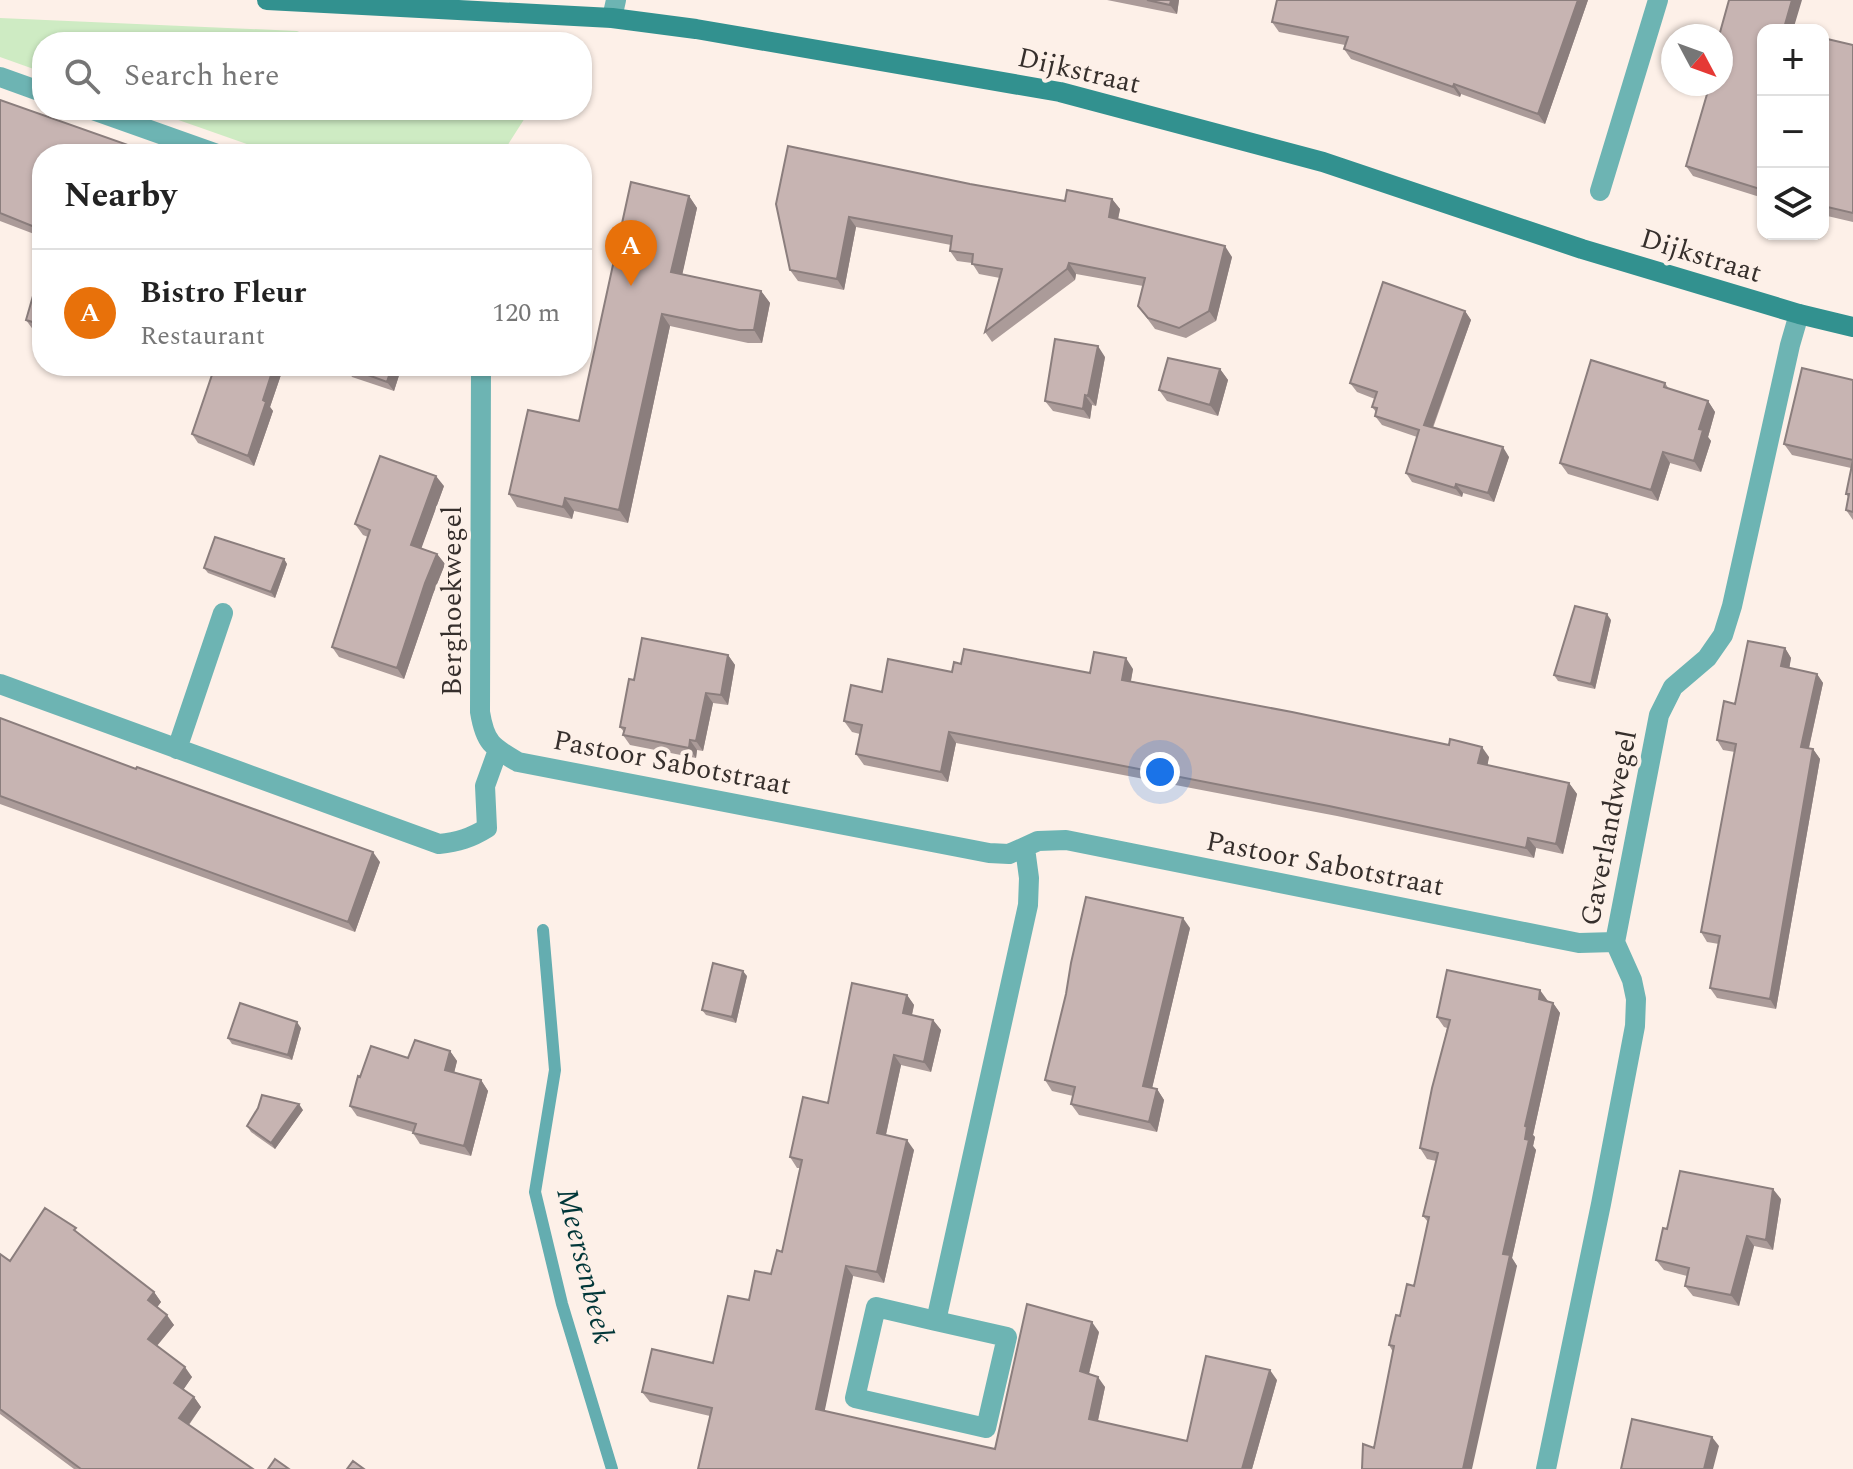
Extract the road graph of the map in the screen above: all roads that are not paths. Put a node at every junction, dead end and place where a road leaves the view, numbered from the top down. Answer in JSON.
{"nodes":[{"id":1,"x":267,"y":0,"type":"edge"},
{"id":2,"x":1658,"y":0,"type":"edge"},
{"id":3,"x":614,"y":9,"type":"edge"},
{"id":4,"x":0,"y":77,"type":"edge"},
{"id":5,"x":32,"y":88,"type":"edge"},
{"id":6,"x":121,"y":120,"type":"edge"},
{"id":7,"x":189,"y":144,"type":"edge"},
{"id":8,"x":1600,"y":191,"type":"dead end"},
{"id":9,"x":1799,"y":314,"type":"junction"},
{"id":10,"x":1853,"y":327,"type":"edge"},
{"id":11,"x":481,"y":376,"type":"edge"},
{"id":12,"x":223,"y":613,"type":"dead end"},
{"id":13,"x":0,"y":684,"type":"edge"},
{"id":14,"x":177,"y":749,"type":"junction"},
{"id":15,"x":498,"y":750,"type":"junction"},
{"id":16,"x":1025,"y":848,"type":"junction"},
{"id":17,"x":1615,"y":942,"type":"junction"},
{"id":18,"x":936,"y":1321,"type":"junction"},
{"id":19,"x":1546,"y":1469,"type":"edge"}],
"edges":[{"from":1,"to":3,"type":"main road","name":"Dijkstraat"},
{"from":2,"to":8,"type":"street"},
{"from":3,"to":9,"type":"main road","name":"Dijkstraat"},
{"from":4,"to":5,"type":"street"},
{"from":6,"to":7,"type":"street"},
{"from":9,"to":10,"type":"main road","name":"Dijkstraat"},
{"from":9,"to":17,"type":"street","name":"Gaverlandwegel"},
{"from":11,"to":15,"type":"street","name":"Berghoekwegel"},
{"from":12,"to":14,"type":"street"},
{"from":13,"to":14,"type":"street"},
{"from":14,"to":15,"type":"street"},
{"from":15,"to":16,"type":"street","name":"Pastoor Sabotstraat"},
{"from":16,"to":17,"type":"street","name":"Pastoor Sabotstraat"},
{"from":16,"to":18,"type":"street"},
{"from":17,"to":19,"type":"street","name":"Gaverlandwegel"},
{"from":18,"to":18,"type":"street"}]}
